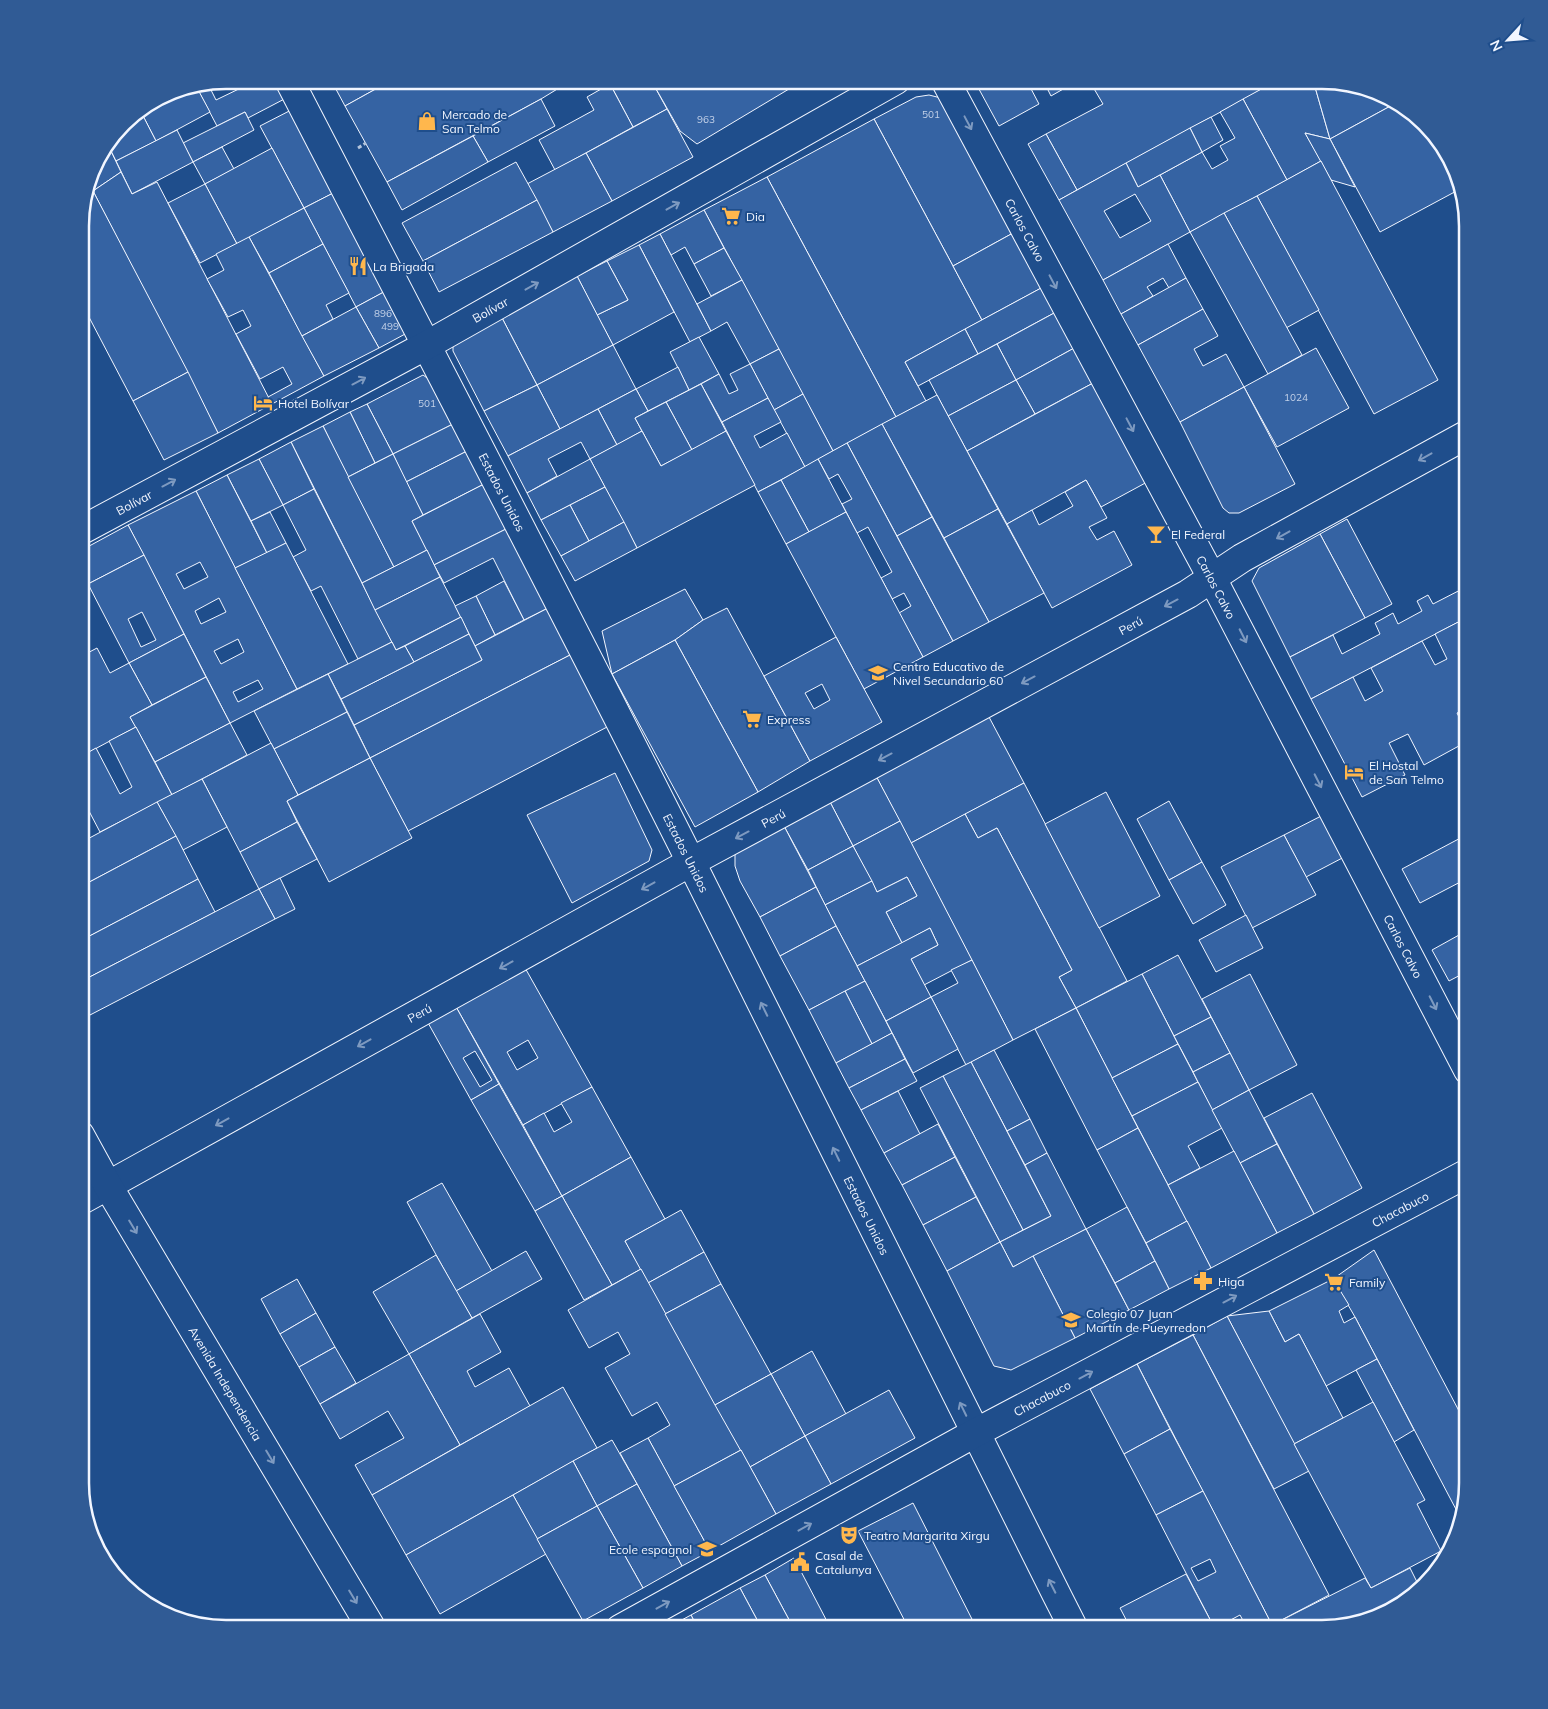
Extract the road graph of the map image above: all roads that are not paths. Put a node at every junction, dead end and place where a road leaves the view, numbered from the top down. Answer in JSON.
{"nodes":[{"id":1,"x":294,"y":89,"type":"edge"},
{"id":2,"x":880,"y":89,"type":"edge"},
{"id":3,"x":950,"y":89,"type":"edge"},
{"id":4,"x":427,"y":345,"type":"junction"},
{"id":5,"x":1459,"y":439,"type":"edge"},
{"id":6,"x":89,"y":526,"type":"edge"},
{"id":7,"x":1212,"y":578,"type":"junction"},
{"id":8,"x":691,"y":862,"type":"junction"},
{"id":9,"x":1459,"y":1053,"type":"edge"},
{"id":10,"x":89,"y":1151,"type":"edge"},
{"id":11,"x":1459,"y":1178,"type":"edge"},
{"id":12,"x":108,"y":1186,"type":"junction"},
{"id":13,"x":89,"y":1196,"type":"edge"},
{"id":14,"x":975,"y":1434,"type":"junction"},
{"id":15,"x":367,"y":1620,"type":"edge"},
{"id":16,"x":636,"y":1620,"type":"edge"},
{"id":17,"x":1069,"y":1620,"type":"edge"}],
"edges":[{"from":1,"to":4,"type":"street","name":"Estados Unidos"},
{"from":4,"to":2,"type":"street","name":"Bolívar","one_way":true},
{"from":3,"to":7,"type":"street","name":"Carlos Calvo","one_way":true},
{"from":6,"to":4,"type":"street","name":"Bolívar","one_way":true},
{"from":4,"to":8,"type":"street","name":"Estados Unidos"},
{"from":5,"to":7,"type":"street","name":"Perú","one_way":true},
{"from":7,"to":8,"type":"street","name":"Perú","one_way":true},
{"from":7,"to":9,"type":"street","name":"Carlos Calvo","one_way":true},
{"from":8,"to":12,"type":"street","name":"Perú","one_way":true},
{"from":14,"to":8,"type":"street","name":"Estados Unidos","one_way":true},
{"from":10,"to":12,"type":"street","name":"Avenida Independencia"},
{"from":14,"to":11,"type":"street","name":"Chacabuco","one_way":true},
{"from":12,"to":13,"type":"street","name":"Perú"},
{"from":12,"to":15,"type":"street","name":"Avenida Independencia","one_way":true},
{"from":16,"to":14,"type":"street","name":"Chacabuco","one_way":true},
{"from":17,"to":14,"type":"street","name":"Estados Unidos","one_way":true}]}
